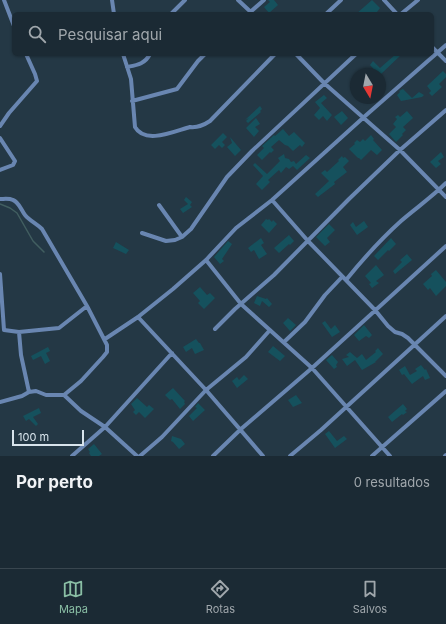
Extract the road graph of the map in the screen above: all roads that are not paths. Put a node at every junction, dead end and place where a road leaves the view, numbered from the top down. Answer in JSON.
{"nodes":[{"id":1,"x":4,"y":0,"type":"edge"},
{"id":2,"x":112,"y":0,"type":"edge"},
{"id":3,"x":185,"y":0,"type":"edge"},
{"id":4,"x":238,"y":0,"type":"edge"},
{"id":5,"x":264,"y":0,"type":"edge"},
{"id":6,"x":341,"y":0,"type":"edge"},
{"id":7,"x":384,"y":0,"type":"edge"},
{"id":8,"x":418,"y":0,"type":"edge"},
{"id":9,"x":114,"y":12,"type":"edge"},
{"id":10,"x":173,"y":12,"type":"edge"},
{"id":11,"x":250,"y":12,"type":"edge"},
{"id":12,"x":252,"y":12,"type":"edge"},
{"id":13,"x":328,"y":12,"type":"edge"},
{"id":14,"x":395,"y":12,"type":"edge"},
{"id":15,"x":403,"y":12,"type":"edge"},
{"id":16,"x":12,"y":21,"type":"edge"},
{"id":17,"x":446,"y":45,"type":"edge"},
{"id":18,"x":434,"y":49,"type":"edge"},
{"id":19,"x":438,"y":53,"type":"junction"},
{"id":20,"x":27,"y":56,"type":"edge"},
{"id":21,"x":124,"y":56,"type":"edge"},
{"id":22,"x":149,"y":56,"type":"edge"},
{"id":23,"x":204,"y":56,"type":"edge"},
{"id":24,"x":273,"y":56,"type":"edge"},
{"id":25,"x":298,"y":56,"type":"edge"},
{"id":26,"x":354,"y":56,"type":"edge"},
{"id":27,"x":446,"y":61,"type":"edge"},
{"id":28,"x":127,"y":67,"type":"junction"},
{"id":29,"x":324,"y":83,"type":"junction"},
{"id":30,"x":132,"y":102,"type":"junction"},
{"id":31,"x":446,"y":110,"type":"edge"},
{"id":32,"x":364,"y":117,"type":"junction"},
{"id":33,"x":0,"y":126,"type":"edge"},
{"id":34,"x":0,"y":138,"type":"edge"},
{"id":35,"x":400,"y":150,"type":"junction"},
{"id":36,"x":0,"y":170,"type":"edge"},
{"id":37,"x":446,"y":183,"type":"edge"},
{"id":38,"x":439,"y":190,"type":"junction"},
{"id":39,"x":446,"y":197,"type":"edge"},
{"id":40,"x":0,"y":199,"type":"edge"},
{"id":41,"x":272,"y":200,"type":"junction"},
{"id":42,"x":159,"y":205,"type":"dead end"},
{"id":43,"x":142,"y":233,"type":"dead end"},
{"id":44,"x":182,"y":237,"type":"junction"},
{"id":45,"x":308,"y":241,"type":"junction"},
{"id":46,"x":446,"y":246,"type":"edge"},
{"id":47,"x":206,"y":260,"type":"junction"},
{"id":48,"x":0,"y":274,"type":"edge"},
{"id":49,"x":344,"y":278,"type":"junction"},
{"id":50,"x":241,"y":304,"type":"junction"},
{"id":51,"x":87,"y":306,"type":"junction"},
{"id":52,"x":375,"y":310,"type":"junction"},
{"id":53,"x":446,"y":316,"type":"edge"},
{"id":54,"x":138,"y":317,"type":"junction"},
{"id":55,"x":215,"y":329,"type":"dead end"},
{"id":56,"x":270,"y":330,"type":"junction"},
{"id":57,"x":19,"y":332,"type":"junction"},
{"id":58,"x":105,"y":339,"type":"junction"},
{"id":59,"x":284,"y":342,"type":"junction"},
{"id":60,"x":414,"y":346,"type":"junction"},
{"id":61,"x":172,"y":353,"type":"junction"},
{"id":62,"x":312,"y":368,"type":"junction"},
{"id":63,"x":446,"y":376,"type":"edge"},
{"id":64,"x":206,"y":390,"type":"junction"},
{"id":65,"x":446,"y":391,"type":"edge"},
{"id":66,"x":29,"y":392,"type":"junction"},
{"id":67,"x":64,"y":396,"type":"junction"},
{"id":68,"x":0,"y":402,"type":"edge"},
{"id":69,"x":347,"y":406,"type":"junction"},
{"id":70,"x":105,"y":427,"type":"junction"},
{"id":71,"x":241,"y":429,"type":"junction"},
{"id":72,"x":382,"y":447,"type":"junction"},
{"id":73,"x":72,"y":456,"type":"edge"},
{"id":74,"x":137,"y":456,"type":"edge"},
{"id":75,"x":140,"y":456,"type":"edge"},
{"id":76,"x":213,"y":456,"type":"edge"},
{"id":77,"x":264,"y":456,"type":"edge"},
{"id":78,"x":290,"y":456,"type":"edge"},
{"id":79,"x":372,"y":456,"type":"edge"},
{"id":80,"x":390,"y":456,"type":"edge"}],
"edges":[{"from":1,"to":16,"type":"street"},
{"from":2,"to":9,"type":"street"},
{"from":3,"to":10,"type":"street"},
{"from":4,"to":11,"type":"street"},
{"from":5,"to":12,"type":"street"},
{"from":6,"to":13,"type":"street"},
{"from":7,"to":14,"type":"street"},
{"from":8,"to":15,"type":"street"},
{"from":17,"to":19,"type":"street"},
{"from":18,"to":19,"type":"street"},
{"from":19,"to":27,"type":"street"},
{"from":19,"to":32,"type":"street"},
{"from":20,"to":33,"type":"street"},
{"from":21,"to":28,"type":"street"},
{"from":22,"to":28,"type":"street"},
{"from":23,"to":30,"type":"street"},
{"from":24,"to":30,"type":"street"},
{"from":25,"to":29,"type":"street"},
{"from":26,"to":29,"type":"street"},
{"from":28,"to":30,"type":"street"},
{"from":29,"to":32,"type":"street"},
{"from":29,"to":44,"type":"street"},
{"from":31,"to":35,"type":"street"},
{"from":32,"to":35,"type":"street"},
{"from":32,"to":41,"type":"street"},
{"from":34,"to":36,"type":"street"},
{"from":35,"to":38,"type":"street"},
{"from":35,"to":45,"type":"street"},
{"from":37,"to":38,"type":"street"},
{"from":38,"to":39,"type":"street"},
{"from":38,"to":49,"type":"street"},
{"from":40,"to":51,"type":"street"},
{"from":41,"to":45,"type":"street"},
{"from":41,"to":47,"type":"street"},
{"from":42,"to":44,"type":"street"},
{"from":43,"to":44,"type":"street"},
{"from":45,"to":49,"type":"street"},
{"from":45,"to":50,"type":"street"},
{"from":46,"to":52,"type":"street"},
{"from":47,"to":50,"type":"street"},
{"from":47,"to":54,"type":"street"},
{"from":48,"to":57,"type":"street"},
{"from":49,"to":52,"type":"street"},
{"from":49,"to":59,"type":"street"},
{"from":50,"to":55,"type":"street"},
{"from":50,"to":56,"type":"street"},
{"from":51,"to":57,"type":"street"},
{"from":51,"to":58,"type":"street"},
{"from":52,"to":60,"type":"street"},
{"from":52,"to":62,"type":"street"},
{"from":53,"to":60,"type":"street"},
{"from":54,"to":58,"type":"street"},
{"from":54,"to":61,"type":"street"},
{"from":56,"to":59,"type":"street"},
{"from":56,"to":64,"type":"street"},
{"from":57,"to":66,"type":"street"},
{"from":58,"to":67,"type":"street"},
{"from":59,"to":62,"type":"street"},
{"from":60,"to":63,"type":"street"},
{"from":60,"to":69,"type":"street"},
{"from":61,"to":64,"type":"street"},
{"from":61,"to":70,"type":"street"},
{"from":62,"to":69,"type":"street"},
{"from":62,"to":71,"type":"street"},
{"from":64,"to":71,"type":"street"},
{"from":64,"to":75,"type":"street"},
{"from":65,"to":72,"type":"street"},
{"from":66,"to":67,"type":"street"},
{"from":66,"to":68,"type":"street"},
{"from":67,"to":70,"type":"street"},
{"from":69,"to":72,"type":"street"},
{"from":69,"to":78,"type":"street"},
{"from":70,"to":73,"type":"street"},
{"from":70,"to":74,"type":"street"},
{"from":71,"to":76,"type":"street"},
{"from":71,"to":77,"type":"street"},
{"from":72,"to":79,"type":"street"},
{"from":72,"to":80,"type":"street"}]}
